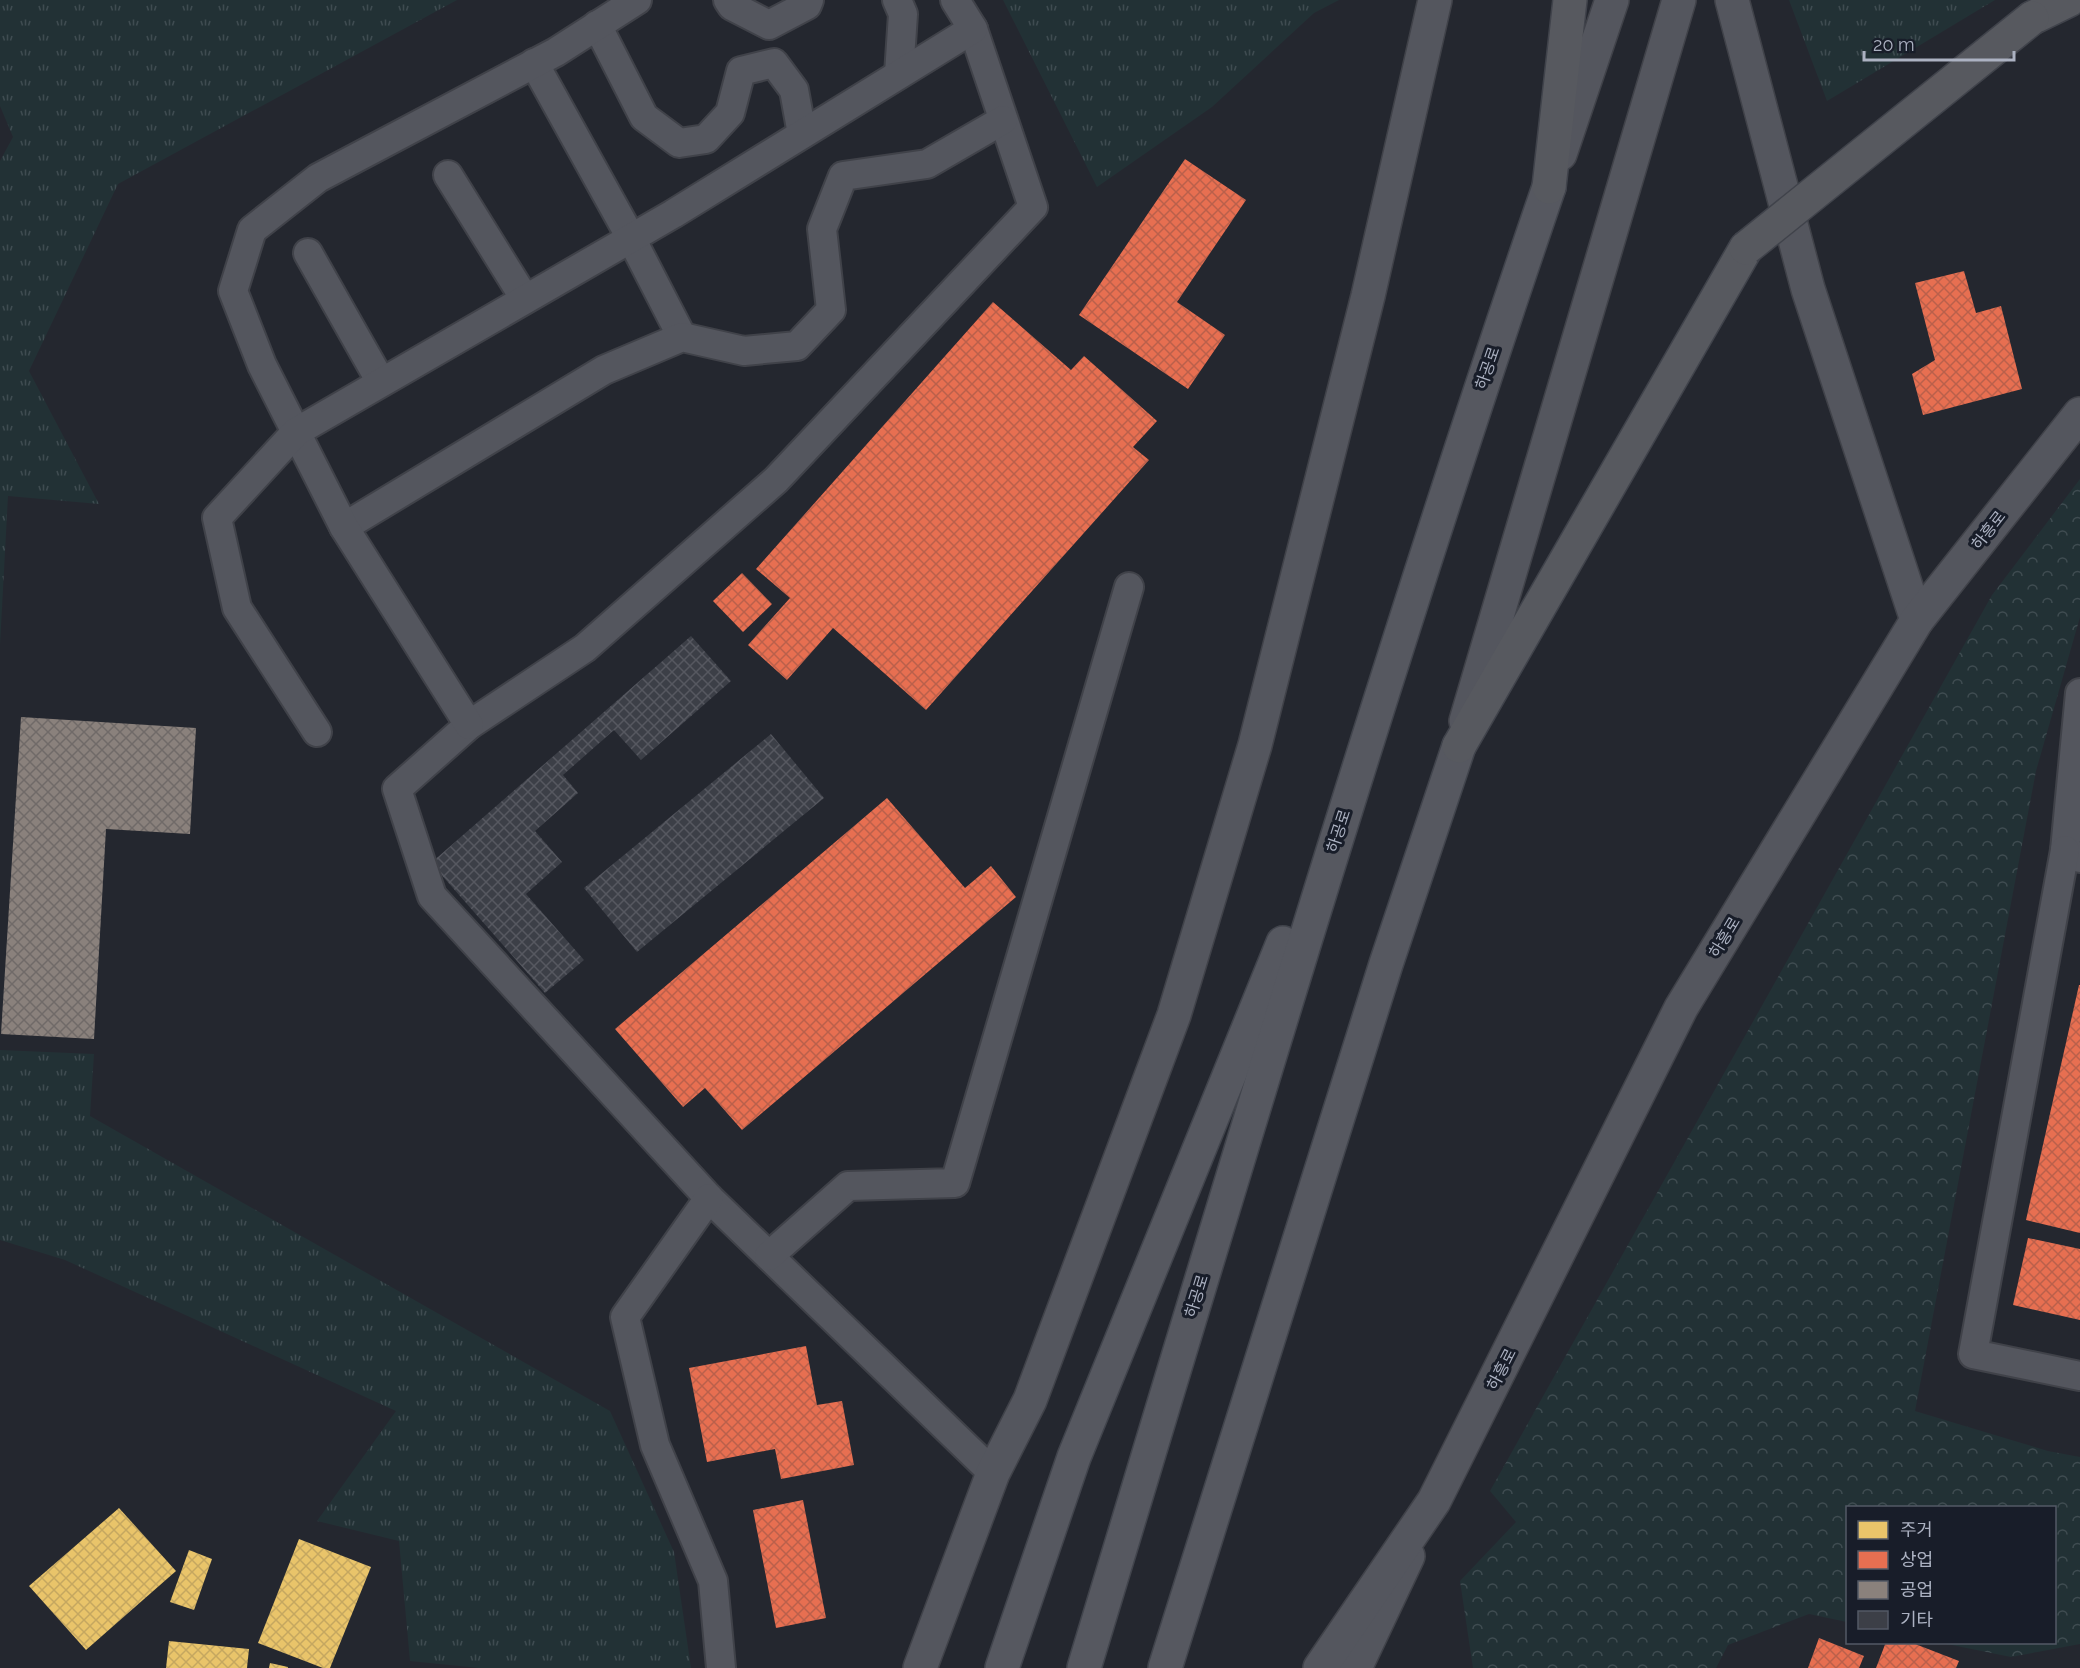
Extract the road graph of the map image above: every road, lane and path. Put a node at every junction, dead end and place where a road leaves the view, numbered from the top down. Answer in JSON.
{"nodes":[{"id":1,"x":637,"y":0,"type":"edge"},
{"id":2,"x":728,"y":0,"type":"edge"},
{"id":3,"x":809,"y":0,"type":"edge"},
{"id":4,"x":897,"y":0,"type":"edge"},
{"id":5,"x":955,"y":0,"type":"edge"},
{"id":6,"x":1436,"y":0,"type":"edge"},
{"id":7,"x":1570,"y":0,"type":"edge"},
{"id":8,"x":1612,"y":0,"type":"edge"},
{"id":9,"x":1679,"y":0,"type":"edge"},
{"id":10,"x":1732,"y":0,"type":"edge"},
{"id":11,"x":2069,"y":0,"type":"edge"},
{"id":12,"x":597,"y":25,"type":"junction"},
{"id":13,"x":973,"y":29,"type":"junction"},
{"id":14,"x":534,"y":63,"type":"junction"},
{"id":15,"x":899,"y":74,"type":"junction"},
{"id":16,"x":1003,"y":120,"type":"junction"},
{"id":17,"x":802,"y":134,"type":"junction"},
{"id":18,"x":448,"y":175,"type":"dead end"},
{"id":19,"x":1549,"y":187,"type":"junction"},
{"id":20,"x":631,"y":238,"type":"junction"},
{"id":21,"x":308,"y":253,"type":"dead end"},
{"id":22,"x":525,"y":299,"type":"junction"},
{"id":23,"x":682,"y":338,"type":"junction"},
{"id":24,"x":381,"y":382,"type":"junction"},
{"id":25,"x":2080,"y":414,"type":"edge"},
{"id":26,"x":296,"y":432,"type":"junction"},
{"id":27,"x":344,"y":527,"type":"junction"},
{"id":28,"x":1129,"y":587,"type":"dead end"},
{"id":29,"x":1917,"y":620,"type":"junction"},
{"id":30,"x":2080,"y":693,"type":"edge"},
{"id":31,"x":470,"y":724,"type":"junction"},
{"id":32,"x":1372,"y":725,"type":"junction"},
{"id":33,"x":317,"y":732,"type":"dead end"},
{"id":34,"x":1459,"y":746,"type":"junction"},
{"id":35,"x":2073,"y":854,"type":"edge"},
{"id":36,"x":709,"y":1198,"type":"junction"},
{"id":37,"x":769,"y":1256,"type":"junction"},
{"id":38,"x":2080,"y":1376,"type":"edge"},
{"id":39,"x":993,"y":1473,"type":"junction"},
{"id":40,"x":1434,"y":1501,"type":"junction"},
{"id":41,"x":721,"y":1668,"type":"edge"},
{"id":42,"x":920,"y":1668,"type":"edge"},
{"id":43,"x":1002,"y":1668,"type":"edge"},
{"id":44,"x":1083,"y":1668,"type":"edge"},
{"id":45,"x":1165,"y":1668,"type":"edge"},
{"id":46,"x":1320,"y":1668,"type":"edge"},
{"id":47,"x":1355,"y":1668,"type":"edge"}],
"edges":[{"from":1,"to":12,"type":"lane"},
{"from":2,"to":3,"type":"lane"},
{"from":4,"to":15,"type":"lane"},
{"from":5,"to":13,"type":"lane"},
{"from":6,"to":39,"type":"street"},
{"from":7,"to":19,"type":"highway"},
{"from":8,"to":19,"type":"street","name":"하공로"},
{"from":9,"to":34,"type":"street"},
{"from":10,"to":29,"type":"street"},
{"from":11,"to":34,"type":"highway","bridge":true},
{"from":12,"to":14,"type":"lane"},
{"from":12,"to":17,"type":"lane"},
{"from":13,"to":15,"type":"lane"},
{"from":13,"to":16,"type":"lane"},
{"from":14,"to":20,"type":"lane"},
{"from":14,"to":26,"type":"lane"},
{"from":15,"to":17,"type":"lane"},
{"from":16,"to":23,"type":"lane"},
{"from":16,"to":31,"type":"lane"},
{"from":17,"to":20,"type":"lane"},
{"from":18,"to":22,"type":"lane"},
{"from":19,"to":32,"type":"main road","name":"하공로"},
{"from":20,"to":22,"type":"lane"},
{"from":20,"to":23,"type":"lane"},
{"from":21,"to":24,"type":"lane"},
{"from":22,"to":24,"type":"lane"},
{"from":23,"to":27,"type":"lane"},
{"from":24,"to":26,"type":"lane"},
{"from":25,"to":29,"type":"street","name":"하흥로"},
{"from":26,"to":27,"type":"lane"},
{"from":26,"to":33,"type":"lane"},
{"from":27,"to":31,"type":"lane"},
{"from":28,"to":37,"type":"lane"},
{"from":29,"to":40,"type":"street","name":"하흥로"},
{"from":30,"to":35,"type":"lane"},
{"from":31,"to":36,"type":"lane"},
{"from":32,"to":43,"type":"main road"},
{"from":32,"to":44,"type":"main road","name":"하공로"},
{"from":34,"to":45,"type":"main road"},
{"from":35,"to":38,"type":"lane"},
{"from":36,"to":37,"type":"lane"},
{"from":36,"to":41,"type":"lane"},
{"from":37,"to":39,"type":"lane"},
{"from":39,"to":42,"type":"street"},
{"from":40,"to":46,"type":"street"},
{"from":40,"to":47,"type":"street"}]}
